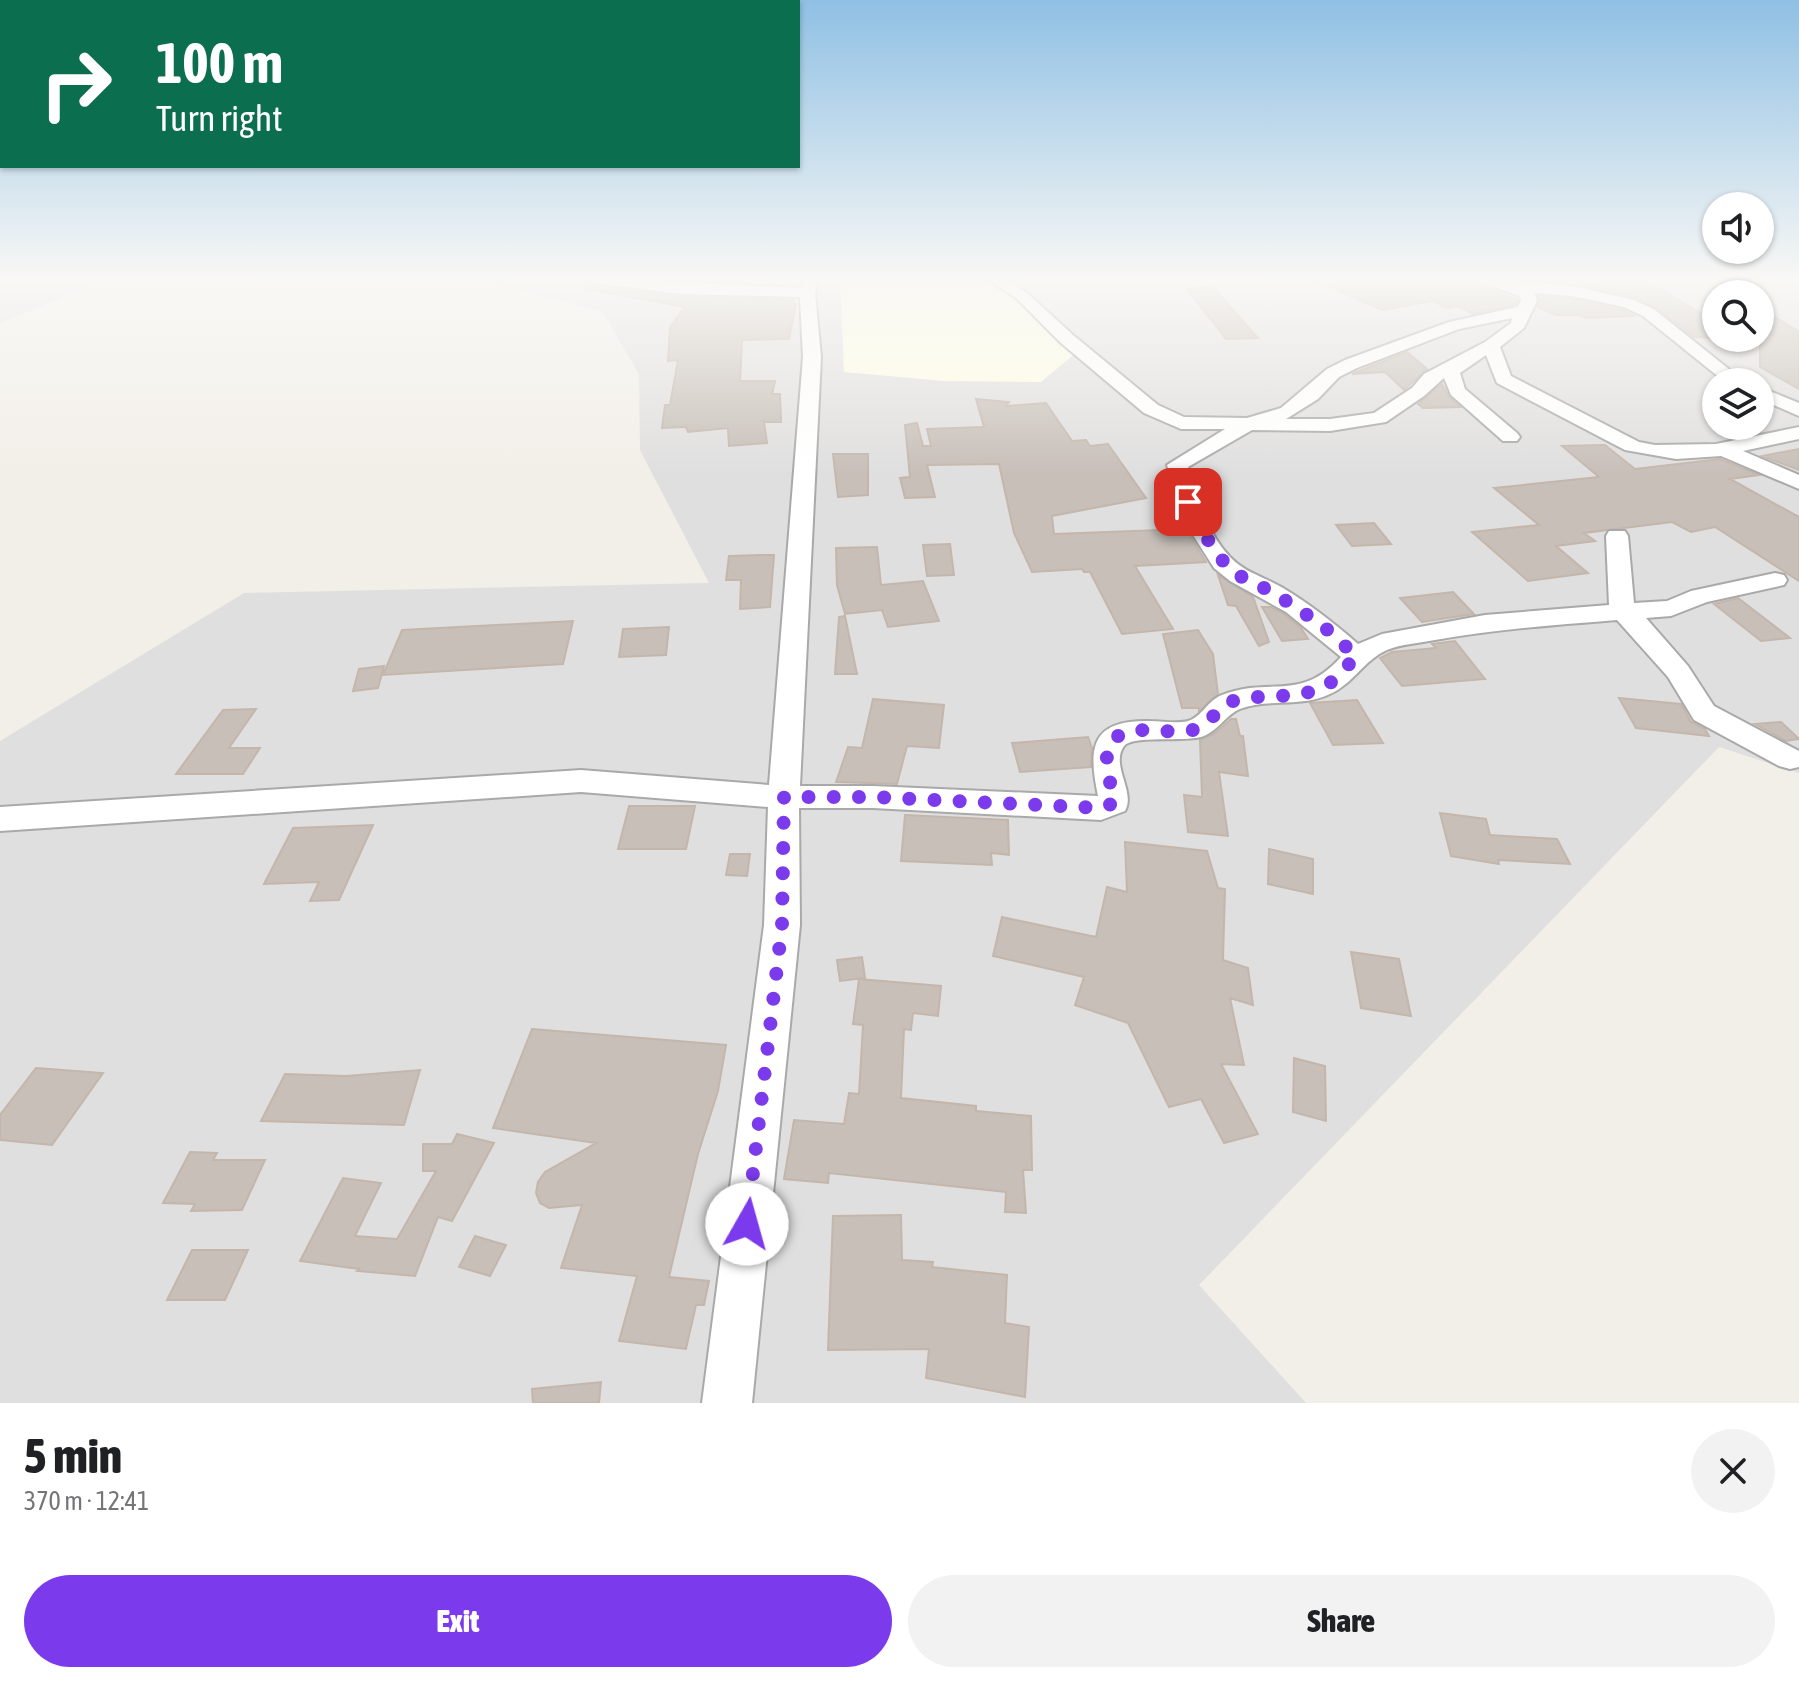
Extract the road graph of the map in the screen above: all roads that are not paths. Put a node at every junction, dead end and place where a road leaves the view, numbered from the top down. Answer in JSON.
{"nodes":[{"id":1,"x":811,"y":343,"type":"edge"},
{"id":2,"x":1072,"y":343,"type":"edge"},
{"id":3,"x":1406,"y":343,"type":"edge"},
{"id":4,"x":1494,"y":343,"type":"edge"},
{"id":5,"x":1687,"y":343,"type":"edge"},
{"id":6,"x":1491,"y":346,"type":"junction"},
{"id":7,"x":1460,"y":364,"type":"junction"},
{"id":8,"x":1718,"y":368,"type":"edge"},
{"id":9,"x":1774,"y":398,"type":"edge"},
{"id":10,"x":1799,"y":410,"type":"edge"},
{"id":11,"x":1248,"y":424,"type":"junction"},
{"id":12,"x":1799,"y":433,"type":"edge"},
{"id":13,"x":1510,"y":437,"type":"dead end"},
{"id":14,"x":1727,"y":451,"type":"junction"},
{"id":15,"x":1799,"y":483,"type":"edge"},
{"id":16,"x":1617,"y":536,"type":"dead end"},
{"id":17,"x":1775,"y":580,"type":"dead end"},
{"id":18,"x":1622,"y":611,"type":"junction"},
{"id":19,"x":1356,"y":656,"type":"junction"},
{"id":20,"x":1790,"y":759,"type":"dead end"},
{"id":21,"x":784,"y":797,"type":"junction"},
{"id":22,"x":0,"y":819,"type":"edge"},
{"id":23,"x":727,"y":1403,"type":"edge"}],
"edges":[{"from":1,"to":21,"type":"street"},
{"from":2,"to":11,"type":"street"},
{"from":3,"to":11,"type":"street"},
{"from":4,"to":6,"type":"street"},
{"from":5,"to":8,"type":"street"},
{"from":6,"to":7,"type":"street"},
{"from":6,"to":14,"type":"street"},
{"from":7,"to":11,"type":"street"},
{"from":7,"to":13,"type":"street"},
{"from":9,"to":10,"type":"street"},
{"from":11,"to":19,"type":"street"},
{"from":12,"to":14,"type":"street"},
{"from":14,"to":15,"type":"street"},
{"from":16,"to":18,"type":"street"},
{"from":17,"to":18,"type":"street"},
{"from":18,"to":19,"type":"street"},
{"from":18,"to":20,"type":"street"},
{"from":19,"to":21,"type":"street"},
{"from":21,"to":22,"type":"street"},
{"from":21,"to":23,"type":"street"}]}
